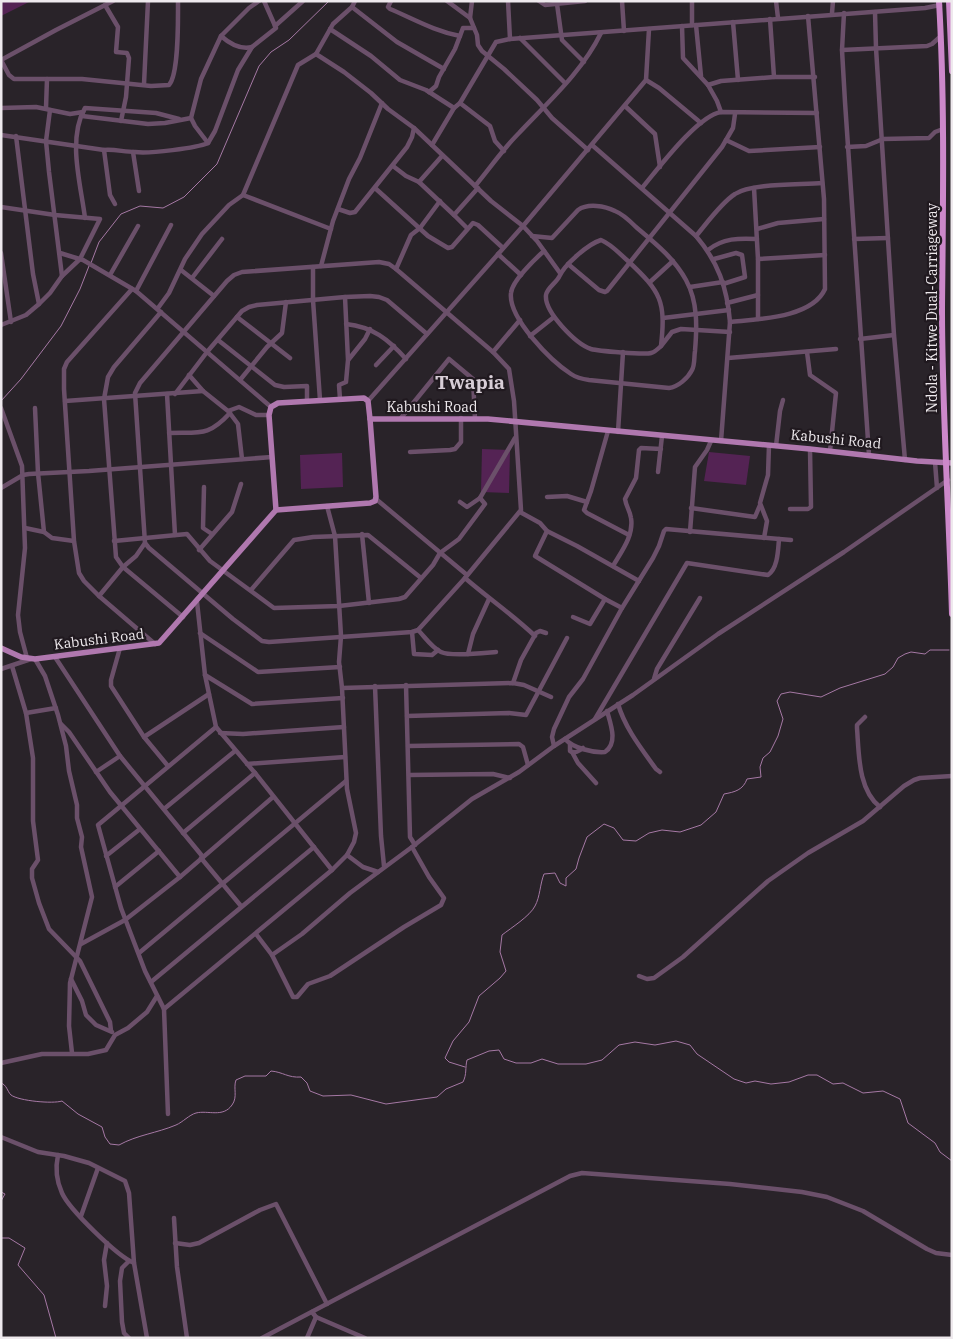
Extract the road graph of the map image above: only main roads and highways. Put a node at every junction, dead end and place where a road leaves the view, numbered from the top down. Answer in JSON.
{"nodes":[{"id":1,"x":949,"y":1,"type":"edge"},
{"id":2,"x":940,"y":3,"type":"edge"},
{"id":3,"x":950,"y":17,"type":"edge"},
{"id":4,"x":952,"y":71,"type":"edge"},
{"id":5,"x":370,"y":419,"type":"junction"},
{"id":6,"x":949,"y":463,"type":"edge"},
{"id":7,"x":276,"y":510,"type":"junction"},
{"id":8,"x":952,"y":614,"type":"edge"},
{"id":9,"x":1,"y":648,"type":"edge"}],
"edges":[{"from":1,"to":3,"type":"highway"},
{"from":2,"to":6,"type":"highway","name":"Ndola - Kitwe Dual-Carriageway"},
{"from":3,"to":4,"type":"highway"},
{"from":5,"to":6,"type":"main road","name":"Kabushi Road"},
{"from":5,"to":7,"type":"main road","name":"Kabushi Road"},
{"from":5,"to":7,"type":"main road"},
{"from":6,"to":8,"type":"highway","name":"Ndola - Kitwe Dual-Carriageway"},
{"from":7,"to":9,"type":"main road","name":"Kabushi Road"}]}
